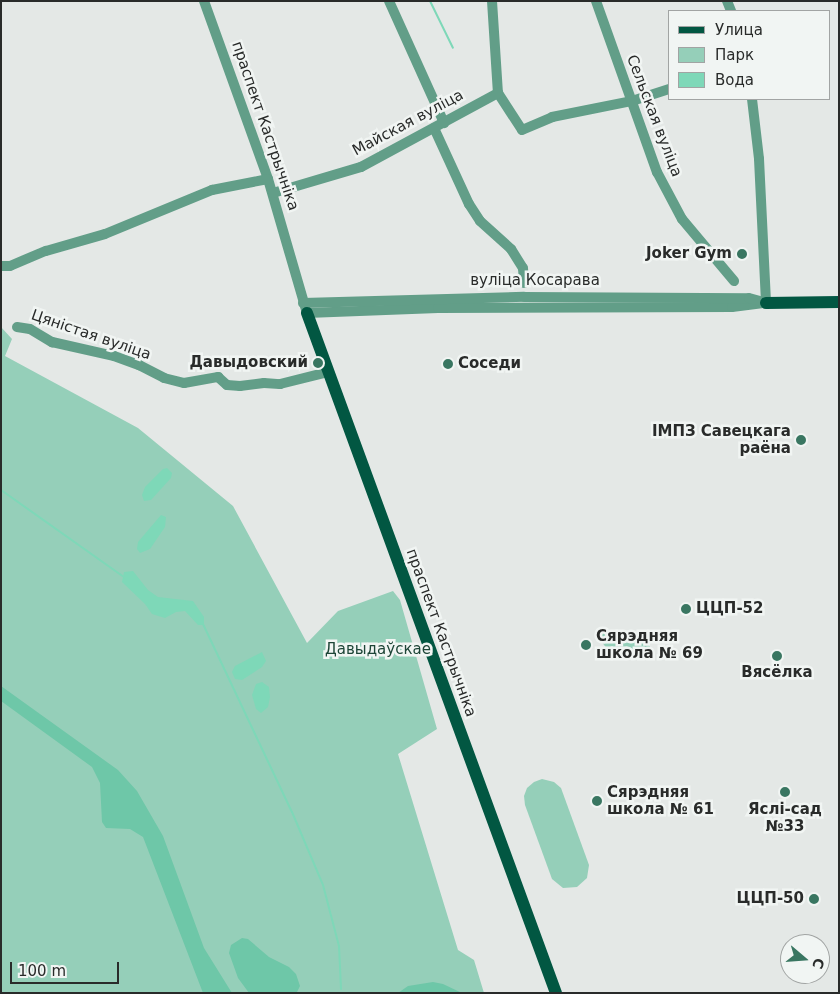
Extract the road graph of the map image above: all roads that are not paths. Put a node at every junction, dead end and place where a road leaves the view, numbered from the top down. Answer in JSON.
{"nodes":[{"id":1,"x":204,"y":1,"type":"edge"},
{"id":2,"x":389,"y":1,"type":"edge"},
{"id":3,"x":492,"y":1,"type":"edge"},
{"id":4,"x":596,"y":1,"type":"edge"},
{"id":5,"x":668,"y":89,"type":"edge"},
{"id":6,"x":498,"y":93,"type":"junction"},
{"id":7,"x":752,"y":100,"type":"edge"},
{"id":8,"x":632,"y":101,"type":"junction"},
{"id":9,"x":439,"y":125,"type":"junction"},
{"id":10,"x":268,"y":179,"type":"junction"},
{"id":11,"x":273,"y":193,"type":"junction"},
{"id":12,"x":1,"y":266,"type":"edge"},
{"id":13,"x":734,"y":281,"type":"dead end"},
{"id":14,"x":524,"y":283,"type":"dead end"},
{"id":15,"x":766,"y":302,"type":"junction"},
{"id":16,"x":839,"y":302,"type":"edge"},
{"id":17,"x":305,"y":308,"type":"junction"},
{"id":18,"x":17,"y":327,"type":"dead end"},
{"id":19,"x":328,"y":372,"type":"junction"},
{"id":20,"x":556,"y":993,"type":"edge"}],
"edges":[{"from":1,"to":10,"type":"street","name":"праспект Кастрычніка"},
{"from":2,"to":9,"type":"street"},
{"from":3,"to":6,"type":"street"},
{"from":4,"to":8,"type":"street","name":"Сельская вуліца"},
{"from":5,"to":8,"type":"street"},
{"from":6,"to":8,"type":"street"},
{"from":6,"to":9,"type":"street","name":"Майская вуліца"},
{"from":7,"to":15,"type":"street"},
{"from":8,"to":13,"type":"street","name":"Сельская вуліца"},
{"from":9,"to":11,"type":"street","name":"Майская вуліца"},
{"from":9,"to":14,"type":"street"},
{"from":10,"to":11,"type":"street","name":"праспект Кастрычніка"},
{"from":10,"to":12,"type":"street"},
{"from":11,"to":17,"type":"street","name":"праспект Кастрычніка"},
{"from":15,"to":16,"type":"main road","name":"вуліца Косарава"},
{"from":15,"to":17,"type":"street","name":"вуліца Косарава"},
{"from":17,"to":19,"type":"main road","name":"праспект Кастрычніка"},
{"from":18,"to":19,"type":"street","name":"Цяністая вуліца"},
{"from":19,"to":20,"type":"main road","name":"праспект Кастрычніка"}]}
